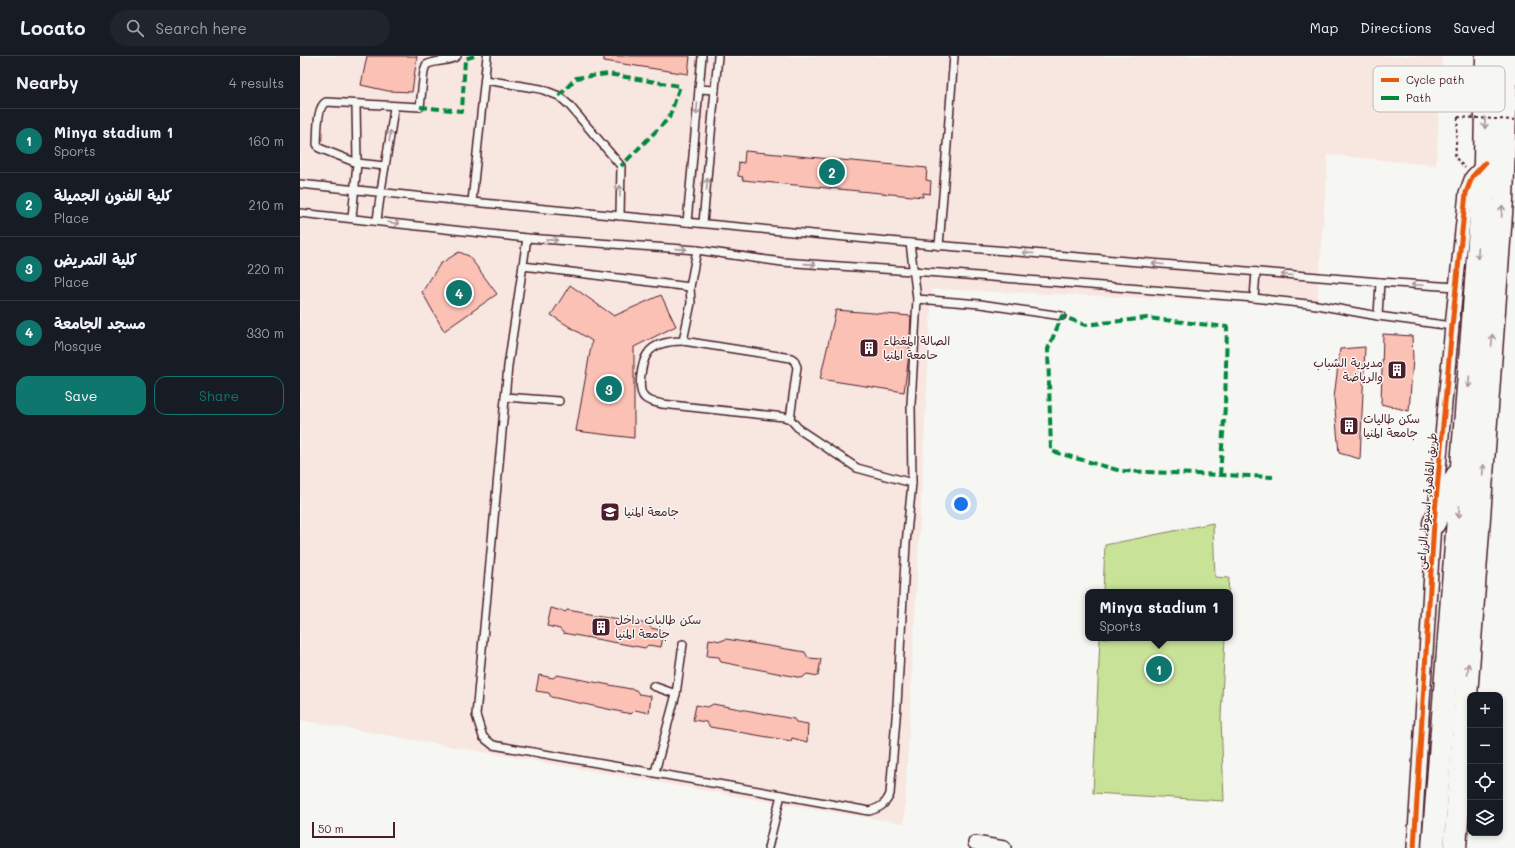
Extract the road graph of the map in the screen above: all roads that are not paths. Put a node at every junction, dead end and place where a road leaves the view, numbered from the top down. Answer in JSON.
{"nodes":[{"id":1,"x":458,"y":56,"type":"edge"},
{"id":2,"x":487,"y":56,"type":"edge"},
{"id":3,"x":702,"y":56,"type":"edge"},
{"id":4,"x":718,"y":56,"type":"edge"},
{"id":5,"x":954,"y":56,"type":"edge"},
{"id":6,"x":1487,"y":56,"type":"edge"},
{"id":7,"x":1507,"y":56,"type":"edge"},
{"id":8,"x":1487,"y":66,"type":"edge"},
{"id":9,"x":485,"y":80,"type":"junction"},
{"id":10,"x":699,"y":89,"type":"junction"},
{"id":11,"x":715,"y":90,"type":"junction"},
{"id":12,"x":356,"y":104,"type":"junction"},
{"id":13,"x":394,"y":106,"type":"junction"},
{"id":14,"x":1486,"y":112,"type":"edge"},
{"id":15,"x":357,"y":162,"type":"junction"},
{"id":16,"x":1485,"y":163,"type":"junction"},
{"id":17,"x":385,"y":166,"type":"junction"},
{"id":18,"x":300,"y":184,"type":"edge"},
{"id":19,"x":355,"y":189,"type":"junction"},
{"id":20,"x":380,"y":192,"type":"junction"},
{"id":21,"x":472,"y":202,"type":"junction"},
{"id":22,"x":300,"y":212,"type":"edge"},
{"id":23,"x":620,"y":216,"type":"junction"},
{"id":24,"x":352,"y":218,"type":"junction"},
{"id":25,"x":377,"y":220,"type":"junction"},
{"id":26,"x":687,"y":222,"type":"junction"},
{"id":27,"x":703,"y":223,"type":"junction"},
{"id":28,"x":527,"y":238,"type":"junction"},
{"id":29,"x":910,"y":243,"type":"junction"},
{"id":30,"x":939,"y":246,"type":"junction"},
{"id":31,"x":697,"y":250,"type":"junction"},
{"id":32,"x":523,"y":266,"type":"junction"},
{"id":33,"x":914,"y":271,"type":"junction"},
{"id":34,"x":1256,"y":272,"type":"junction"},
{"id":35,"x":1380,"y":282,"type":"junction"},
{"id":36,"x":690,"y":287,"type":"junction"},
{"id":37,"x":1456,"y":287,"type":"junction"},
{"id":38,"x":1254,"y":298,"type":"junction"},
{"id":39,"x":917,"y":299,"type":"junction"},
{"id":40,"x":1062,"y":316,"type":"dead end"},
{"id":41,"x":1378,"y":316,"type":"junction"},
{"id":42,"x":1452,"y":326,"type":"junction"},
{"id":43,"x":683,"y":341,"type":"junction"},
{"id":44,"x":505,"y":397,"type":"junction"},
{"id":45,"x":559,"y":401,"type":"dead end"},
{"id":46,"x":790,"y":419,"type":"junction"},
{"id":47,"x":1462,"y":466,"type":"junction"},
{"id":48,"x":912,"y":483,"type":"junction"},
{"id":49,"x":1434,"y":523,"type":"junction"},
{"id":50,"x":683,"y":644,"type":"dead end"},
{"id":51,"x":653,"y":686,"type":"dead end"},
{"id":52,"x":676,"y":694,"type":"junction"},
{"id":53,"x":655,"y":772,"type":"junction"},
{"id":54,"x":781,"y":795,"type":"junction"},
{"id":55,"x":975,"y":843,"type":"dead end"},
{"id":56,"x":768,"y":848,"type":"edge"},
{"id":57,"x":1004,"y":848,"type":"edge"},
{"id":58,"x":1414,"y":848,"type":"edge"},
{"id":59,"x":1433,"y":848,"type":"edge"},
{"id":60,"x":1455,"y":848,"type":"edge"}],
"edges":[{"from":1,"to":13,"type":"lane"},
{"from":2,"to":9,"type":"lane"},
{"from":3,"to":10,"type":"lane"},
{"from":4,"to":11,"type":"lane"},
{"from":5,"to":30,"type":"lane"},
{"from":6,"to":8,"type":"highway","one_way":true},
{"from":60,"to":7,"type":"highway","one_way":true},
{"from":9,"to":21,"type":"lane"},
{"from":23,"to":9,"type":"lane","one_way":true},
{"from":10,"to":11,"type":"lane"},
{"from":10,"to":26,"type":"lane","one_way":true},
{"from":27,"to":11,"type":"lane","one_way":true},
{"from":12,"to":13,"type":"lane"},
{"from":12,"to":15,"type":"lane"},
{"from":12,"to":15,"type":"lane"},
{"from":17,"to":13,"type":"lane","one_way":true},
{"from":14,"to":16,"type":"highway","one_way":true},
{"from":15,"to":17,"type":"lane"},
{"from":15,"to":19,"type":"lane"},
{"from":16,"to":37,"type":"street","name":"طريق القاهرة, اسيوط الزراعى"},
{"from":16,"to":47,"type":"highway","one_way":true},
{"from":17,"to":20,"type":"lane"},
{"from":18,"to":19,"type":"lane"},
{"from":19,"to":20,"type":"lane"},
{"from":19,"to":24,"type":"lane"},
{"from":20,"to":21,"type":"lane"},
{"from":20,"to":25,"type":"lane"},
{"from":21,"to":23,"type":"lane"},
{"from":22,"to":24,"type":"lane"},
{"from":23,"to":26,"type":"lane"},
{"from":24,"to":25,"type":"lane"},
{"from":25,"to":28,"type":"lane","one_way":true},
{"from":26,"to":27,"type":"lane"},
{"from":27,"to":29,"type":"lane"},
{"from":28,"to":31,"type":"lane","one_way":true},
{"from":28,"to":32,"type":"lane"},
{"from":29,"to":30,"type":"lane"},
{"from":29,"to":33,"type":"lane"},
{"from":34,"to":30,"type":"lane","one_way":true},
{"from":31,"to":33,"type":"lane","one_way":true},
{"from":31,"to":36,"type":"lane"},
{"from":32,"to":36,"type":"lane"},
{"from":32,"to":44,"type":"lane"},
{"from":33,"to":38,"type":"lane"},
{"from":33,"to":39,"type":"lane"},
{"from":35,"to":34,"type":"lane","one_way":true},
{"from":34,"to":38,"type":"lane"},
{"from":37,"to":35,"type":"lane","one_way":true},
{"from":35,"to":41,"type":"lane"},
{"from":36,"to":43,"type":"lane"},
{"from":37,"to":42,"type":"street","name":"طريق القاهرة, اسيوط الزراعى"},
{"from":38,"to":41,"type":"lane"},
{"from":39,"to":40,"type":"lane"},
{"from":39,"to":48,"type":"lane"},
{"from":41,"to":42,"type":"lane"},
{"from":42,"to":49,"type":"street","name":"طريق القاهرة, اسيوط الزراعى"},
{"from":43,"to":46,"type":"lane"},
{"from":43,"to":46,"type":"lane"},
{"from":44,"to":45,"type":"lane"},
{"from":44,"to":53,"type":"lane"},
{"from":46,"to":48,"type":"lane"},
{"from":47,"to":49,"type":"highway"},
{"from":47,"to":59,"type":"highway","one_way":true},
{"from":48,"to":54,"type":"lane"},
{"from":49,"to":58,"type":"street","name":"طريق القاهرة, اسيوط الزراعى"},
{"from":50,"to":52,"type":"lane"},
{"from":51,"to":52,"type":"lane"},
{"from":52,"to":53,"type":"lane"},
{"from":53,"to":54,"type":"lane"},
{"from":54,"to":56,"type":"lane"},
{"from":55,"to":57,"type":"street"}]}
